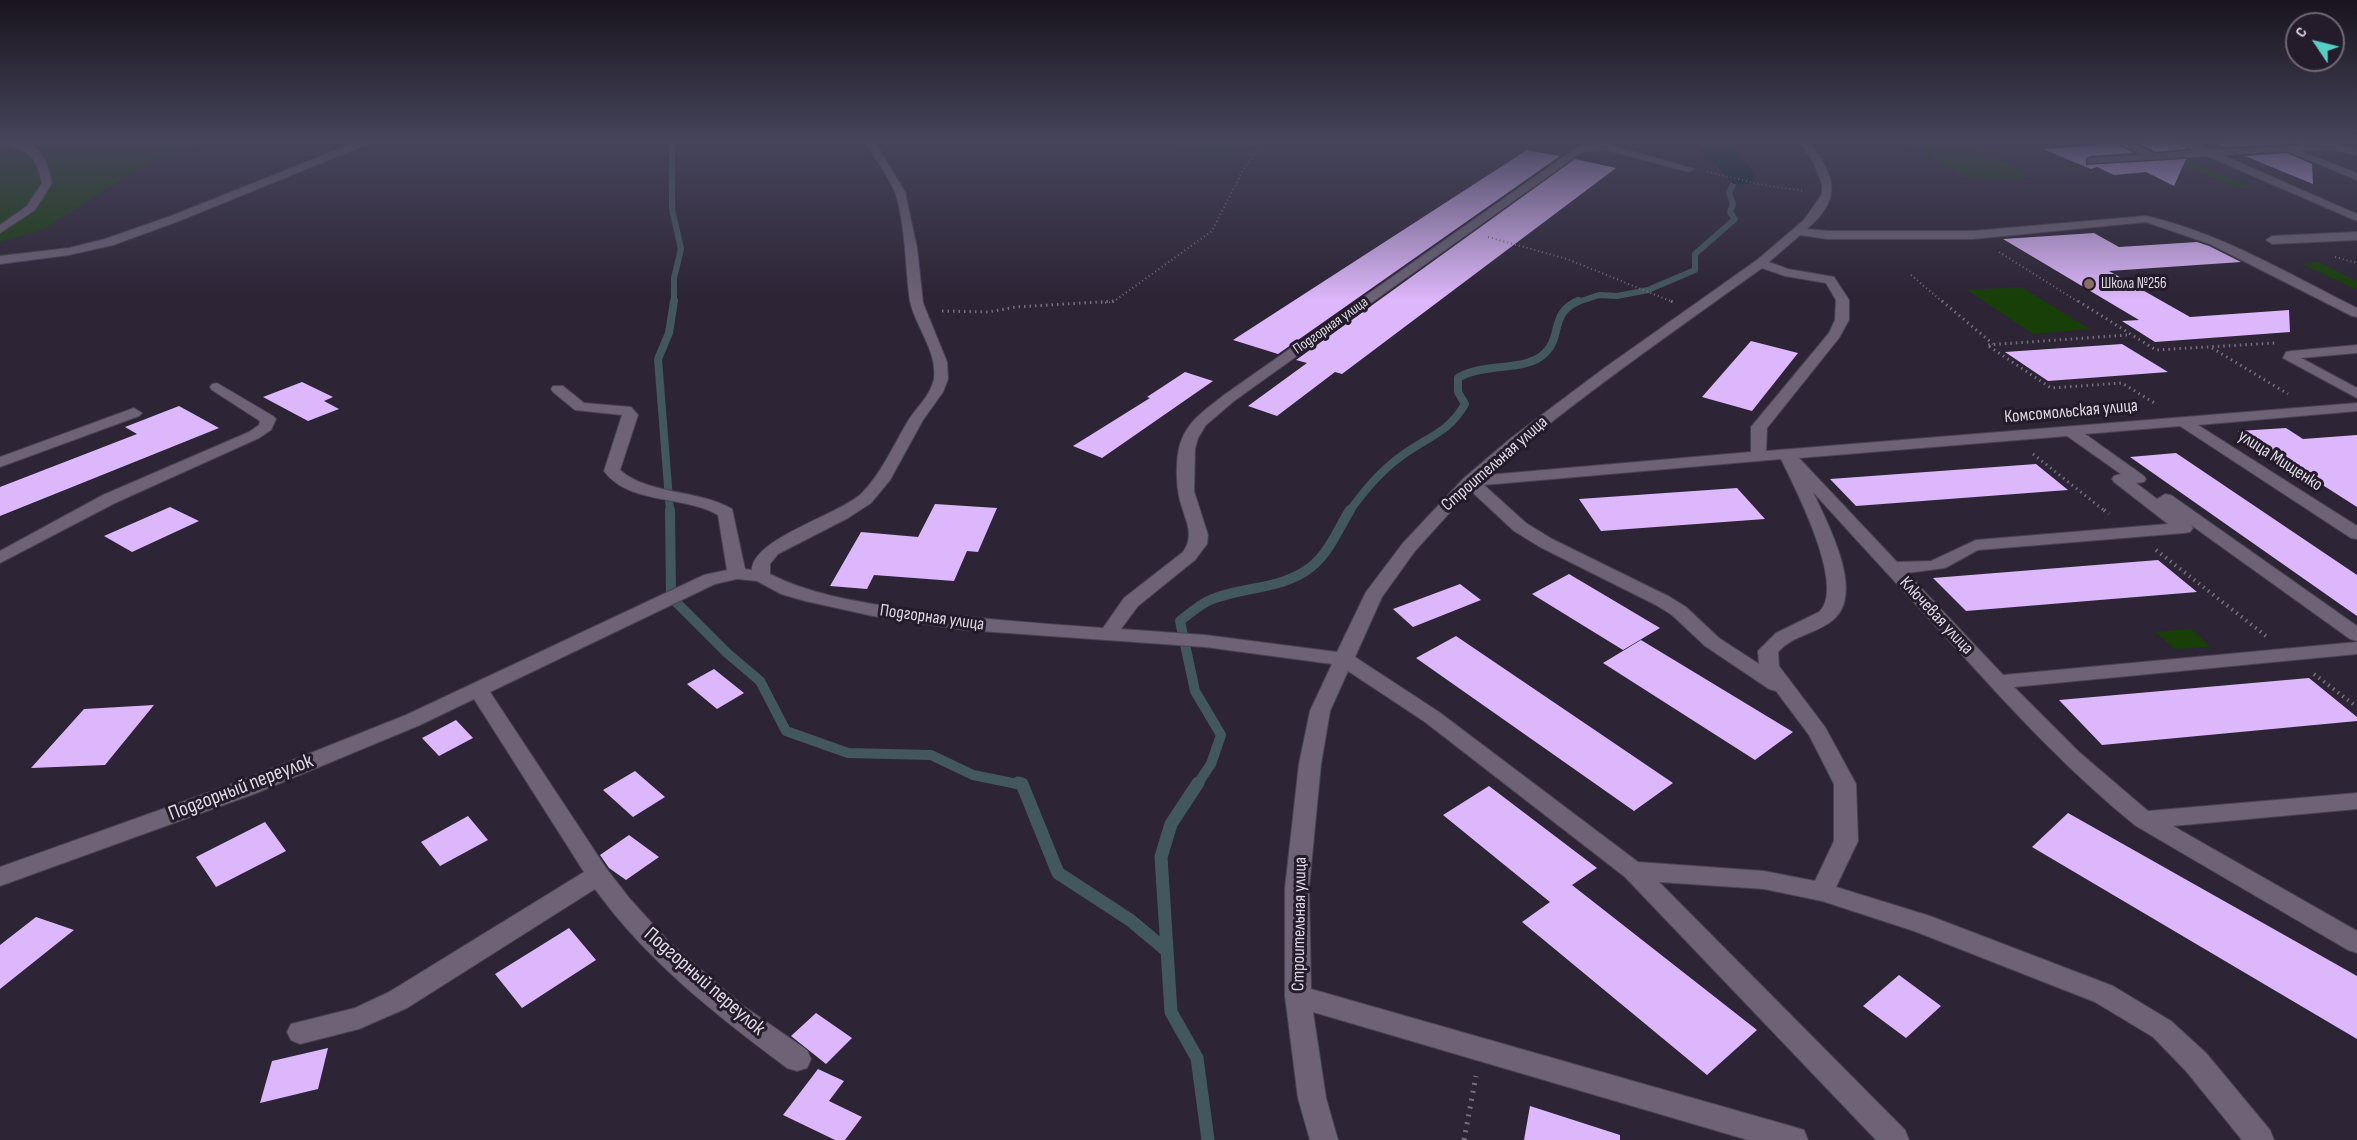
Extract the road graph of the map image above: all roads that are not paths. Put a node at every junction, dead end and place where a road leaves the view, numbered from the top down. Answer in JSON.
{"nodes":[{"id":1,"x":40,"y":194,"type":"edge"},
{"id":2,"x":233,"y":194,"type":"edge"},
{"id":3,"x":900,"y":194,"type":"edge"},
{"id":4,"x":1516,"y":194,"type":"edge"},
{"id":5,"x":1827,"y":194,"type":"edge"},
{"id":6,"x":2301,"y":194,"type":"edge"},
{"id":7,"x":2357,"y":219,"type":"edge"},
{"id":8,"x":0,"y":230,"type":"edge"},
{"id":9,"x":1796,"y":231,"type":"junction"},
{"id":10,"x":2357,"y":236,"type":"edge"},
{"id":11,"x":2272,"y":240,"type":"dead end"},
{"id":12,"x":0,"y":260,"type":"edge"},
{"id":13,"x":1761,"y":263,"type":"junction"},
{"id":14,"x":2357,"y":313,"type":"edge"},
{"id":15,"x":2357,"y":349,"type":"edge"},
{"id":16,"x":217,"y":387,"type":"dead end"},
{"id":17,"x":558,"y":388,"type":"dead end"},
{"id":18,"x":2357,"y":394,"type":"edge"},
{"id":19,"x":2357,"y":407,"type":"edge"},
{"id":20,"x":134,"y":413,"type":"dead end"},
{"id":21,"x":2182,"y":421,"type":"junction"},
{"id":22,"x":2072,"y":432,"type":"junction"},
{"id":23,"x":1787,"y":454,"type":"junction"},
{"id":24,"x":1759,"y":457,"type":"junction"},
{"id":25,"x":0,"y":462,"type":"edge"},
{"id":26,"x":2120,"y":479,"type":"dead end"},
{"id":27,"x":1470,"y":481,"type":"junction"},
{"id":28,"x":2357,"y":534,"type":"edge"},
{"id":29,"x":0,"y":558,"type":"edge"},
{"id":30,"x":1892,"y":568,"type":"junction"},
{"id":31,"x":737,"y":574,"type":"junction"},
{"id":32,"x":761,"y":576,"type":"junction"},
{"id":33,"x":1108,"y":634,"type":"junction"},
{"id":34,"x":2357,"y":635,"type":"edge"},
{"id":35,"x":2357,"y":648,"type":"edge"},
{"id":36,"x":1343,"y":659,"type":"junction"},
{"id":37,"x":1998,"y":682,"type":"junction"},
{"id":38,"x":478,"y":689,"type":"junction"},
{"id":39,"x":1784,"y":690,"type":"junction"},
{"id":40,"x":2357,"y":801,"type":"edge"},
{"id":41,"x":2144,"y":820,"type":"junction"},
{"id":42,"x":1634,"y":872,"type":"junction"},
{"id":43,"x":598,"y":875,"type":"junction"},
{"id":44,"x":0,"y":877,"type":"edge"},
{"id":45,"x":1822,"y":891,"type":"junction"},
{"id":46,"x":2357,"y":943,"type":"edge"},
{"id":47,"x":1298,"y":996,"type":"junction"},
{"id":48,"x":300,"y":1032,"type":"dead end"},
{"id":49,"x":797,"y":1059,"type":"dead end"},
{"id":50,"x":1324,"y":1140,"type":"edge"},
{"id":51,"x":1794,"y":1140,"type":"edge"},
{"id":52,"x":1895,"y":1140,"type":"edge"},
{"id":53,"x":2260,"y":1140,"type":"edge"}],
"edges":[{"from":1,"to":8,"type":"street"},
{"from":2,"to":12,"type":"street"},
{"from":3,"to":32,"type":"street"},
{"from":4,"to":33,"type":"street","name":"Подгорная улица"},
{"from":5,"to":9,"type":"street","name":"Строительная улица"},
{"from":6,"to":7,"type":"street"},
{"from":9,"to":13,"type":"street","name":"Строительная улица"},
{"from":9,"to":14,"type":"street"},
{"from":10,"to":11,"type":"street"},
{"from":13,"to":24,"type":"street"},
{"from":13,"to":27,"type":"street","name":"Строительная улица"},
{"from":15,"to":18,"type":"street"},
{"from":16,"to":29,"type":"street"},
{"from":17,"to":31,"type":"street"},
{"from":19,"to":21,"type":"street","name":"Комсомольская улица"},
{"from":20,"to":25,"type":"street"},
{"from":21,"to":22,"type":"street","name":"Комсомольская улица"},
{"from":21,"to":28,"type":"street","name":"улица Мищенко"},
{"from":22,"to":23,"type":"street","name":"Комсомольская улица"},
{"from":22,"to":34,"type":"street"},
{"from":23,"to":24,"type":"street"},
{"from":23,"to":30,"type":"street","name":"Ключевая улица"},
{"from":23,"to":39,"type":"street"},
{"from":24,"to":27,"type":"street"},
{"from":26,"to":30,"type":"street"},
{"from":27,"to":36,"type":"street","name":"Строительная улица"},
{"from":27,"to":39,"type":"street"},
{"from":30,"to":37,"type":"street","name":"Ключевая улица"},
{"from":31,"to":32,"type":"street","name":"Подгорный переулок"},
{"from":31,"to":38,"type":"street","name":"Подгорный переулок"},
{"from":32,"to":33,"type":"street","name":"Подгорная улица"},
{"from":33,"to":36,"type":"street","name":"Подгорная улица"},
{"from":35,"to":37,"type":"street"},
{"from":36,"to":42,"type":"street"},
{"from":36,"to":47,"type":"street","name":"Строительная улица"},
{"from":37,"to":41,"type":"street","name":"Ключевая улица"},
{"from":38,"to":43,"type":"street","name":"Подгорный переулок"},
{"from":38,"to":44,"type":"street","name":"Подгорный переулок"},
{"from":39,"to":45,"type":"street"},
{"from":40,"to":41,"type":"street"},
{"from":41,"to":46,"type":"street","name":"Ключевая улица"},
{"from":42,"to":45,"type":"street"},
{"from":42,"to":52,"type":"street"},
{"from":43,"to":48,"type":"street"},
{"from":43,"to":49,"type":"street","name":"Подгорный переулок"},
{"from":45,"to":53,"type":"street"},
{"from":47,"to":50,"type":"street","name":"Строительная улица"},
{"from":47,"to":51,"type":"street"}]}
